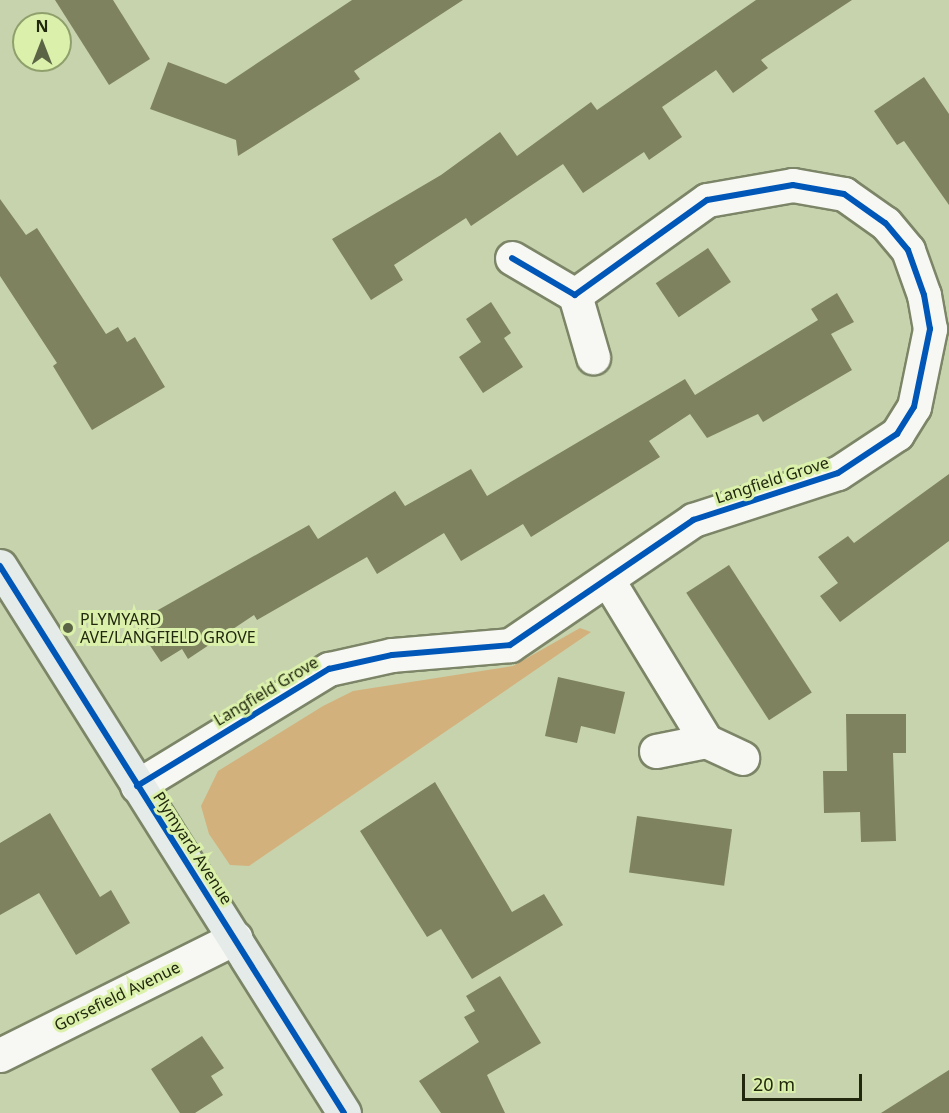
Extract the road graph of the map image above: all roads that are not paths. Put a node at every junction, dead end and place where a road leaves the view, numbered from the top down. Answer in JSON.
{"nodes":[{"id":1,"x":512,"y":258,"type":"dead end"},
{"id":2,"x":575,"y":295,"type":"junction"},
{"id":3,"x":593,"y":357,"type":"dead end"},
{"id":4,"x":0,"y":566,"type":"edge"},
{"id":5,"x":609,"y":582,"type":"junction"},
{"id":6,"x":706,"y":741,"type":"junction"},
{"id":7,"x":656,"y":751,"type":"dead end"},
{"id":8,"x":742,"y":758,"type":"dead end"},
{"id":9,"x":137,"y":786,"type":"junction"},
{"id":10,"x":234,"y":938,"type":"junction"},
{"id":11,"x":0,"y":1055,"type":"edge"},
{"id":12,"x":344,"y":1113,"type":"edge"}],
"edges":[{"from":1,"to":2,"type":"street"},
{"from":2,"to":3,"type":"street"},
{"from":2,"to":5,"type":"street","name":"Langfield Grove"},
{"from":4,"to":9,"type":"street","name":"Plymyard Avenue"},
{"from":5,"to":6,"type":"street"},
{"from":5,"to":9,"type":"street","name":"Langfield Grove"},
{"from":6,"to":7,"type":"street"},
{"from":6,"to":8,"type":"street"},
{"from":9,"to":10,"type":"street","name":"Plymyard Avenue"},
{"from":10,"to":11,"type":"street","name":"Gorsefield Avenue"},
{"from":10,"to":12,"type":"street","name":"Plymyard Avenue"}]}
